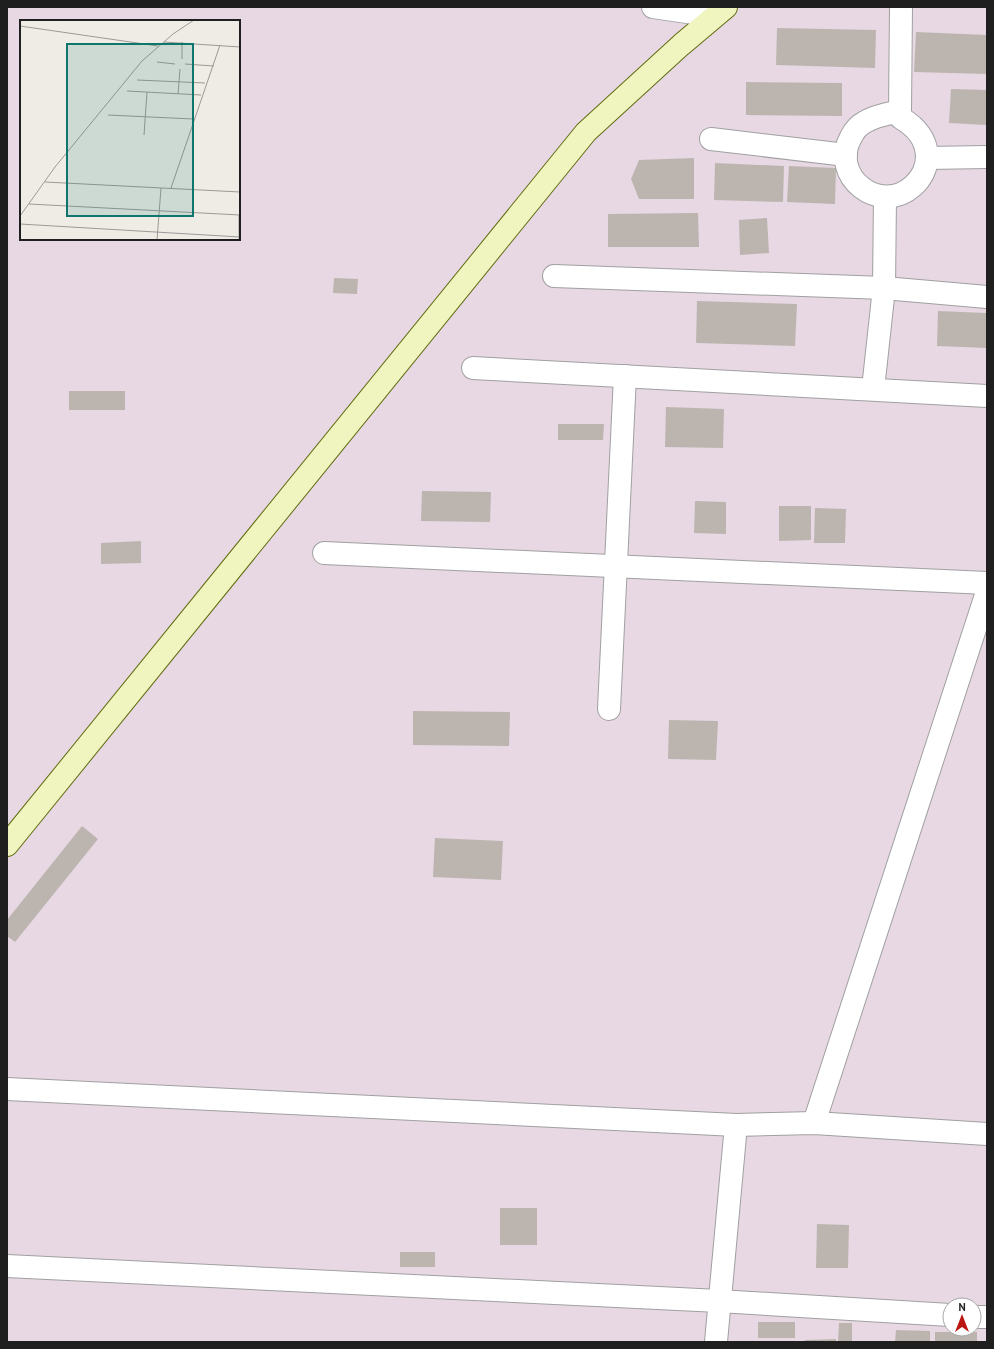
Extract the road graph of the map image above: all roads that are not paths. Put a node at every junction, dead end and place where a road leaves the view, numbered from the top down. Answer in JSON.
{"nodes":[{"id":1,"x":653,"y":7,"type":"edge"},
{"id":2,"x":901,"y":7,"type":"edge"},
{"id":3,"x":720,"y":11,"type":"edge"},
{"id":4,"x":900,"y":111,"type":"junction"},
{"id":5,"x":711,"y":139,"type":"dead end"},
{"id":6,"x":846,"y":155,"type":"junction"},
{"id":7,"x":987,"y":157,"type":"edge"},
{"id":8,"x":927,"y":158,"type":"junction"},
{"id":9,"x":885,"y":197,"type":"junction"},
{"id":10,"x":554,"y":276,"type":"dead end"},
{"id":11,"x":884,"y":288,"type":"junction"},
{"id":12,"x":987,"y":297,"type":"edge"},
{"id":13,"x":473,"y":368,"type":"dead end"},
{"id":14,"x":625,"y":376,"type":"junction"},
{"id":15,"x":873,"y":389,"type":"junction"},
{"id":16,"x":987,"y":396,"type":"edge"},
{"id":17,"x":324,"y":553,"type":"dead end"},
{"id":18,"x":616,"y":566,"type":"junction"},
{"id":19,"x":987,"y":583,"type":"edge"},
{"id":20,"x":987,"y":592,"type":"edge"},
{"id":21,"x":609,"y":709,"type":"dead end"},
{"id":22,"x":7,"y":845,"type":"edge"},
{"id":23,"x":7,"y":1089,"type":"edge"},
{"id":24,"x":814,"y":1123,"type":"junction"},
{"id":25,"x":736,"y":1125,"type":"junction"},
{"id":26,"x":987,"y":1134,"type":"edge"},
{"id":27,"x":7,"y":1266,"type":"edge"},
{"id":28,"x":719,"y":1301,"type":"junction"},
{"id":29,"x":942,"y":1315,"type":"edge"},
{"id":30,"x":716,"y":1342,"type":"edge"}],
"edges":[{"from":1,"to":3,"type":"street"},
{"from":2,"to":4,"type":"street"},
{"from":3,"to":22,"type":"street"},
{"from":4,"to":6,"type":"street"},
{"from":4,"to":8,"type":"street"},
{"from":5,"to":6,"type":"street"},
{"from":6,"to":9,"type":"street"},
{"from":7,"to":8,"type":"street"},
{"from":8,"to":9,"type":"street"},
{"from":9,"to":11,"type":"street"},
{"from":10,"to":11,"type":"street"},
{"from":11,"to":12,"type":"street"},
{"from":11,"to":15,"type":"street"},
{"from":13,"to":14,"type":"street"},
{"from":14,"to":15,"type":"street"},
{"from":14,"to":18,"type":"street"},
{"from":15,"to":16,"type":"street"},
{"from":17,"to":18,"type":"street"},
{"from":18,"to":19,"type":"street"},
{"from":18,"to":21,"type":"street"},
{"from":20,"to":24,"type":"street"},
{"from":23,"to":25,"type":"street"},
{"from":24,"to":25,"type":"street"},
{"from":24,"to":26,"type":"street"},
{"from":25,"to":28,"type":"street"},
{"from":27,"to":28,"type":"street"},
{"from":28,"to":29,"type":"street"},
{"from":28,"to":30,"type":"street"}]}
